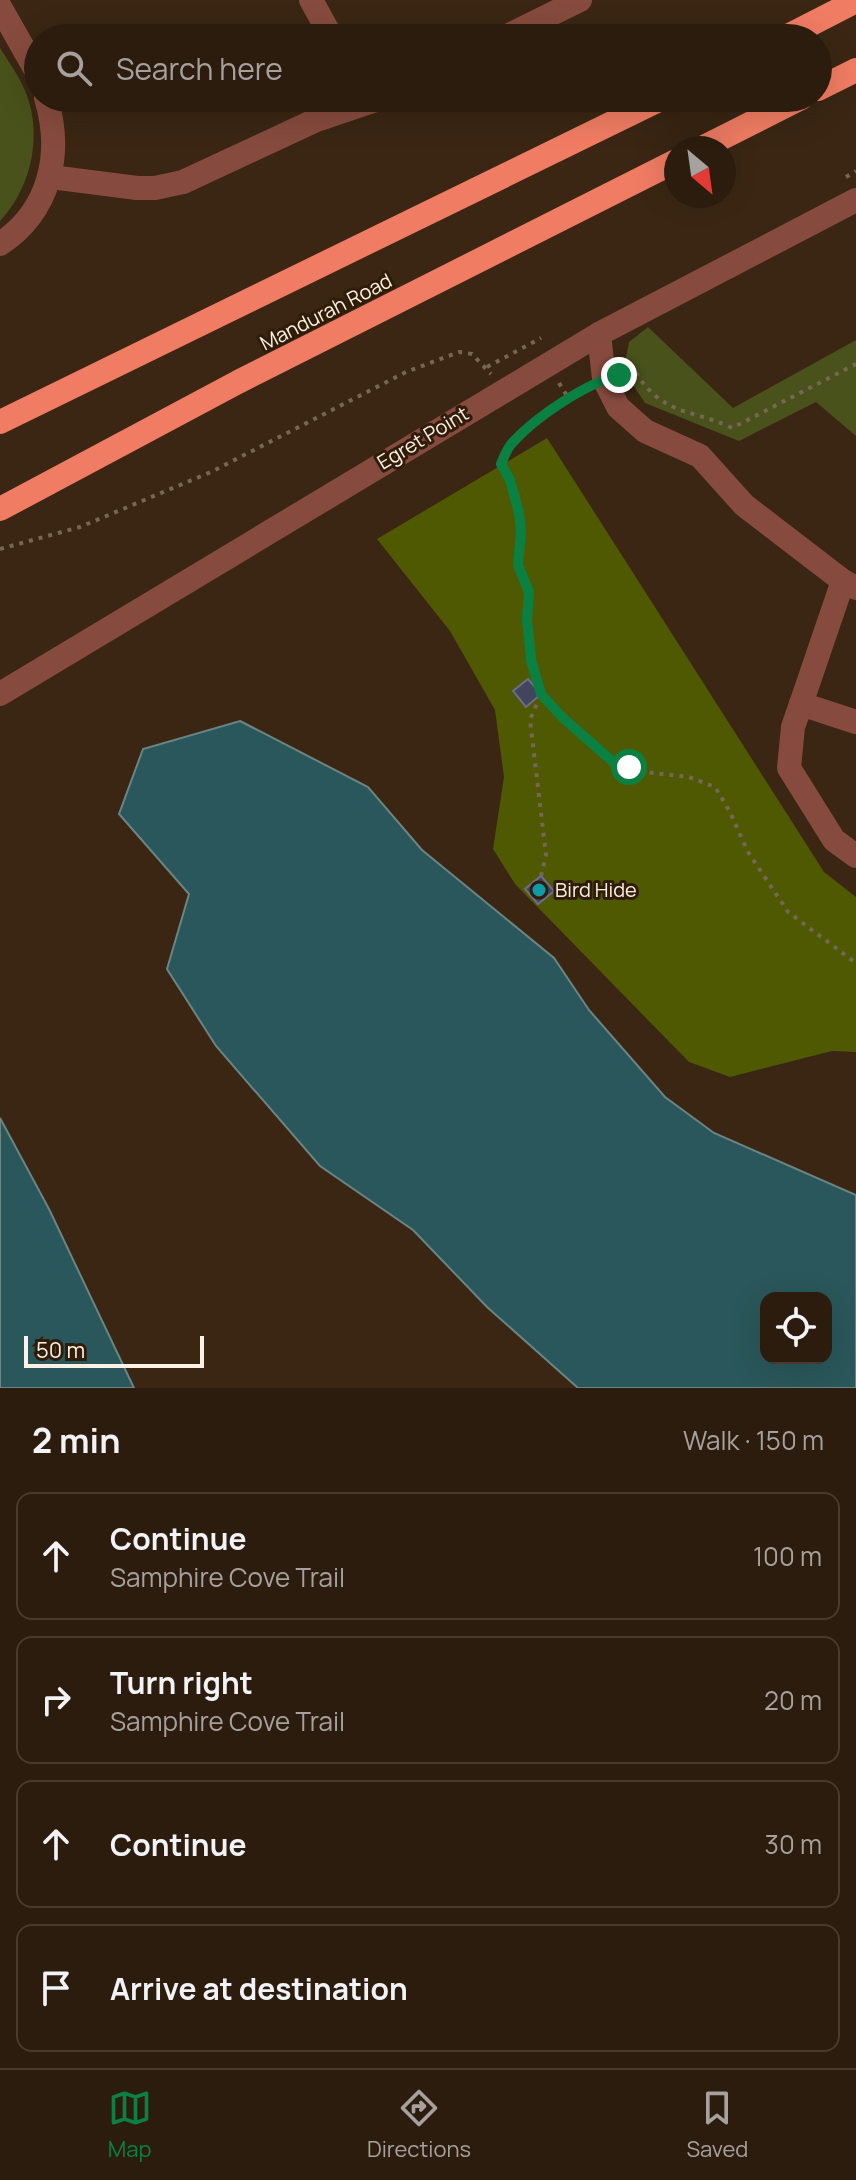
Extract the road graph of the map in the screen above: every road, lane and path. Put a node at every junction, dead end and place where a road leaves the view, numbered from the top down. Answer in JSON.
{"nodes":[{"id":1,"x":311,"y":0,"type":"edge"},
{"id":2,"x":580,"y":0,"type":"edge"},
{"id":3,"x":856,"y":1,"type":"edge"},
{"id":4,"x":0,"y":7,"type":"edge"},
{"id":5,"x":324,"y":24,"type":"edge"},
{"id":6,"x":531,"y":24,"type":"edge"},
{"id":7,"x":811,"y":24,"type":"edge"},
{"id":8,"x":24,"y":49,"type":"edge"},
{"id":9,"x":856,"y":70,"type":"edge"},
{"id":10,"x":832,"y":82,"type":"edge"},
{"id":11,"x":48,"y":112,"type":"edge"},
{"id":12,"x":339,"y":112,"type":"edge"},
{"id":13,"x":634,"y":112,"type":"edge"},
{"id":14,"x":773,"y":112,"type":"edge"},
{"id":15,"x":726,"y":136,"type":"edge"},
{"id":16,"x":664,"y":167,"type":"edge"},
{"id":17,"x":51,"y":177,"type":"junction"},
{"id":18,"x":856,"y":200,"type":"edge"},
{"id":19,"x":0,"y":244,"type":"edge"},
{"id":20,"x":599,"y":334,"type":"junction"},
{"id":21,"x":856,"y":364,"type":"edge"},
{"id":22,"x":604,"y":379,"type":"junction"},
{"id":23,"x":557,"y":380,"type":"dead end"},
{"id":24,"x":501,"y":391,"type":"junction"},
{"id":25,"x":569,"y":399,"type":"junction"},
{"id":26,"x":0,"y":422,"type":"edge"},
{"id":27,"x":0,"y":509,"type":"edge"},
{"id":28,"x":0,"y":549,"type":"edge"},
{"id":29,"x":849,"y":584,"type":"edge"},
{"id":30,"x":0,"y":694,"type":"edge"},
{"id":31,"x":541,"y":694,"type":"junction"},
{"id":32,"x":801,"y":704,"type":"junction"},
{"id":33,"x":856,"y":722,"type":"edge"},
{"id":34,"x":856,"y":856,"type":"edge"},
{"id":35,"x":541,"y":876,"type":"dead end"},
{"id":36,"x":856,"y":963,"type":"edge"}],
"edges":[{"from":1,"to":5,"type":"street"},
{"from":2,"to":6,"type":"street"},
{"from":3,"to":7,"type":"highway"},
{"from":4,"to":8,"type":"street"},
{"from":9,"to":10,"type":"highway"},
{"from":11,"to":17,"type":"street"},
{"from":12,"to":17,"type":"street"},
{"from":13,"to":26,"type":"highway"},
{"from":14,"to":15,"type":"highway"},
{"from":16,"to":27,"type":"highway","name":"Mandurah Road"},
{"from":17,"to":19,"type":"street"},
{"from":18,"to":20,"type":"street","name":"Egret Point"},
{"from":20,"to":22,"type":"street"},
{"from":20,"to":24,"type":"street","name":"Egret Point"},
{"from":21,"to":22,"type":"path"},
{"from":22,"to":25,"type":"path"},
{"from":22,"to":29,"type":"street"},
{"from":23,"to":25,"type":"path"},
{"from":24,"to":28,"type":"path"},
{"from":24,"to":30,"type":"street","name":"Egret Point"},
{"from":25,"to":31,"type":"path"},
{"from":29,"to":32,"type":"street"},
{"from":31,"to":35,"type":"path"},
{"from":31,"to":36,"type":"path"},
{"from":32,"to":33,"type":"street"},
{"from":32,"to":34,"type":"street"}]}
